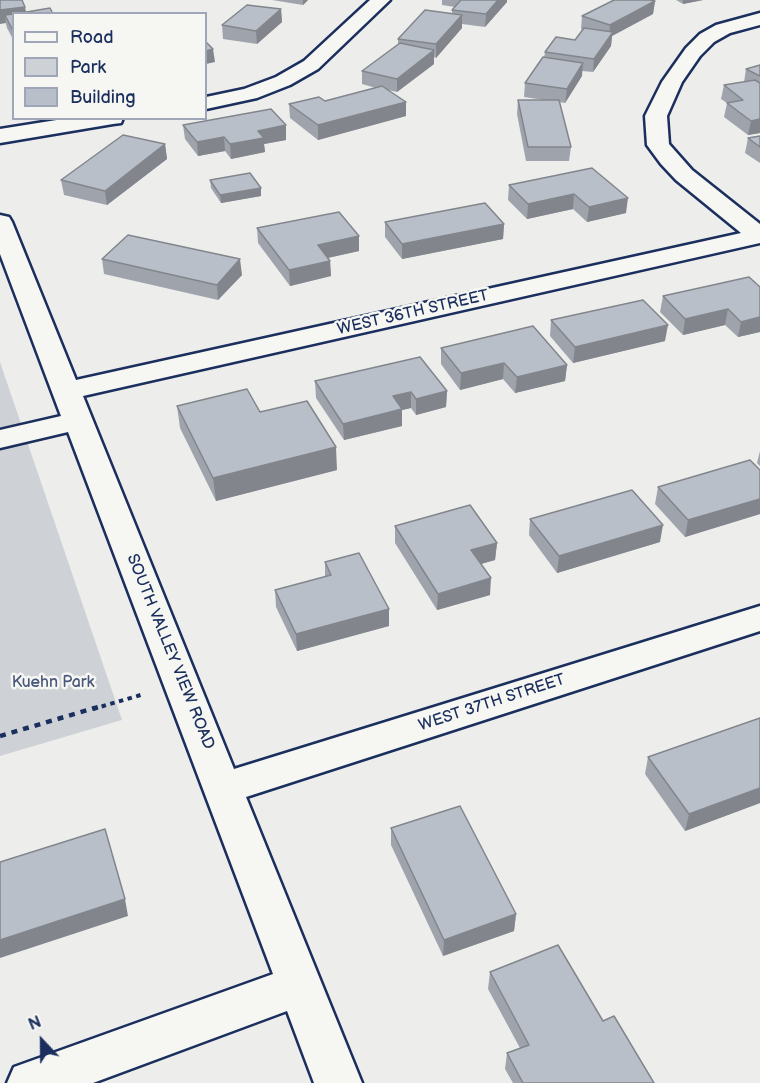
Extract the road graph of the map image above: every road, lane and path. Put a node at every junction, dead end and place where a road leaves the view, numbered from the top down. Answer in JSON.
{"nodes":[{"id":1,"x":381,"y":0,"type":"edge"},
{"id":2,"x":760,"y":19,"type":"edge"},
{"id":3,"x":207,"y":103,"type":"edge"},
{"id":4,"x":100,"y":120,"type":"edge"},
{"id":5,"x":0,"y":136,"type":"edge"},
{"id":6,"x":0,"y":222,"type":"edge"},
{"id":7,"x":760,"y":236,"type":"edge"},
{"id":8,"x":12,"y":286,"type":"edge"},
{"id":9,"x":72,"y":406,"type":"junction"},
{"id":10,"x":0,"y":439,"type":"edge"},
{"id":11,"x":760,"y":618,"type":"edge"},
{"id":12,"x":183,"y":684,"type":"junction"},
{"id":13,"x":0,"y":736,"type":"edge"},
{"id":14,"x":224,"y":788,"type":"junction"},
{"id":15,"x":300,"y":985,"type":"junction"},
{"id":16,"x":31,"y":1083,"type":"edge"},
{"id":17,"x":338,"y":1083,"type":"edge"}],
"edges":[{"from":1,"to":3,"type":"street"},
{"from":2,"to":7,"type":"street"},
{"from":4,"to":5,"type":"street"},
{"from":6,"to":8,"type":"street","name":"SOUTH VALLEY VIEW ROAD"},
{"from":7,"to":9,"type":"street","name":"WEST 36TH STREET"},
{"from":8,"to":9,"type":"street","name":"SOUTH VALLEY VIEW ROAD"},
{"from":9,"to":10,"type":"street","name":"WEST 36TH STREET"},
{"from":9,"to":12,"type":"street","name":"SOUTH VALLEY VIEW ROAD"},
{"from":11,"to":14,"type":"street","name":"WEST 37TH STREET"},
{"from":12,"to":13,"type":"path"},
{"from":12,"to":14,"type":"street","name":"SOUTH VALLEY VIEW ROAD"},
{"from":14,"to":15,"type":"street","name":"SOUTH VALLEY VIEW ROAD"},
{"from":15,"to":16,"type":"street"},
{"from":15,"to":17,"type":"street","name":"SOUTH VALLEY VIEW ROAD"}]}
